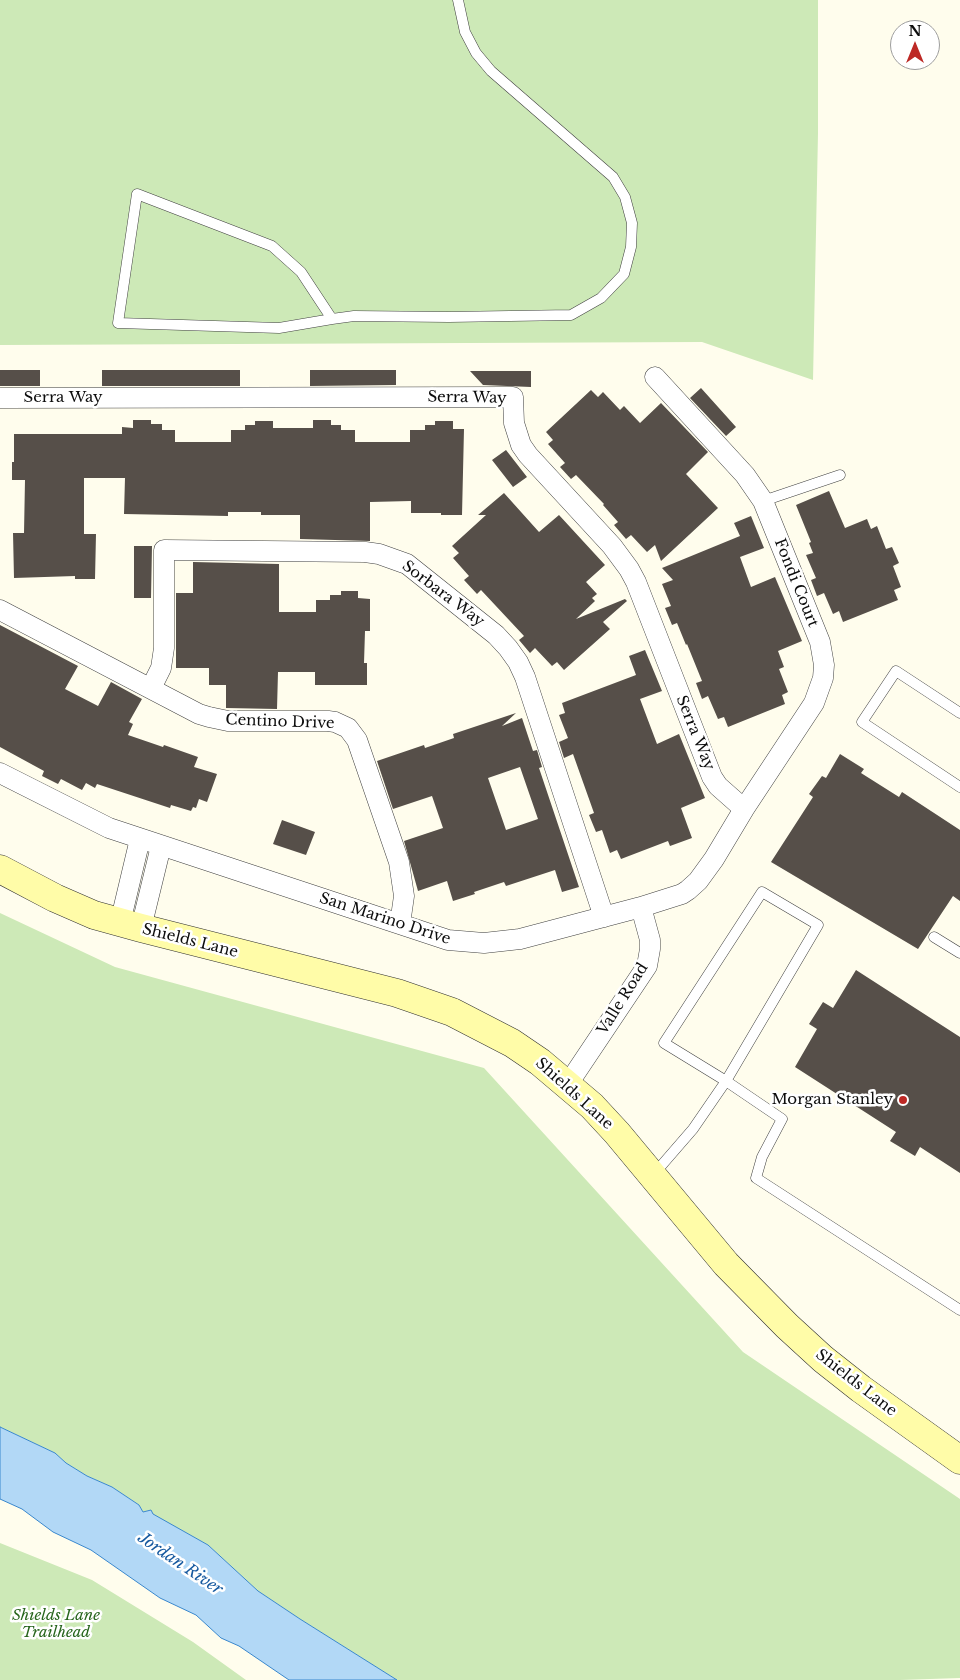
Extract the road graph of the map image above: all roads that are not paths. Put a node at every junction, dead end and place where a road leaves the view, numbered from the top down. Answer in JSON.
{"nodes":[{"id":1,"x":458,"y":0,"type":"edge"},
{"id":2,"x":332,"y":320,"type":"junction"},
{"id":3,"x":655,"y":377,"type":"dead end"},
{"id":4,"x":0,"y":398,"type":"edge"},
{"id":5,"x":840,"y":475,"type":"dead end"},
{"id":6,"x":763,"y":501,"type":"junction"},
{"id":7,"x":0,"y":610,"type":"edge"},
{"id":8,"x":151,"y":688,"type":"junction"},
{"id":9,"x":960,"y":713,"type":"edge"},
{"id":10,"x":0,"y":773,"type":"edge"},
{"id":11,"x":960,"y":787,"type":"edge"},
{"id":12,"x":744,"y":809,"type":"junction"},
{"id":13,"x":140,"y":839,"type":"junction"},
{"id":14,"x":161,"y":846,"type":"junction"},
{"id":15,"x":0,"y":869,"type":"edge"},
{"id":16,"x":641,"y":906,"type":"junction"},
{"id":17,"x":604,"y":917,"type":"junction"},
{"id":18,"x":400,"y":924,"type":"junction"},
{"id":19,"x":130,"y":926,"type":"junction"},
{"id":20,"x":934,"y":937,"type":"dead end"},
{"id":21,"x":960,"y":954,"type":"edge"},
{"id":22,"x":726,"y":1081,"type":"junction"},
{"id":23,"x":568,"y":1084,"type":"junction"},
{"id":24,"x":653,"y":1175,"type":"junction"},
{"id":25,"x":960,"y":1310,"type":"edge"},
{"id":26,"x":960,"y":1460,"type":"edge"}],
"edges":[{"from":1,"to":2,"type":"lane"},
{"from":2,"to":2,"type":"lane"},
{"from":3,"to":6,"type":"street","name":"Fondi Court"},
{"from":4,"to":12,"type":"street","name":"Serra Way"},
{"from":5,"to":6,"type":"lane"},
{"from":6,"to":12,"type":"street","name":"Fondi Court"},
{"from":7,"to":8,"type":"street","name":"Centino Drive"},
{"from":8,"to":17,"type":"street","name":"Sorbara Way"},
{"from":8,"to":18,"type":"street","name":"Centino Drive"},
{"from":9,"to":11,"type":"lane"},
{"from":10,"to":13,"type":"street","name":"San Marino Drive"},
{"from":12,"to":16,"type":"street","name":"San Marino Drive"},
{"from":13,"to":14,"type":"street","name":"San Marino Drive"},
{"from":13,"to":19,"type":"street"},
{"from":14,"to":18,"type":"street","name":"San Marino Drive"},
{"from":14,"to":19,"type":"street"},
{"from":15,"to":19,"type":"main road","name":"Shields Lane"},
{"from":16,"to":17,"type":"street","name":"San Marino Drive"},
{"from":16,"to":23,"type":"street","name":"Valle Road"},
{"from":17,"to":18,"type":"street","name":"San Marino Drive"},
{"from":19,"to":23,"type":"main road","name":"Shields Lane"},
{"from":20,"to":21,"type":"lane"},
{"from":22,"to":22,"type":"lane"},
{"from":22,"to":24,"type":"lane"},
{"from":22,"to":25,"type":"lane"},
{"from":23,"to":24,"type":"main road","name":"Shields Lane"},
{"from":24,"to":26,"type":"main road","name":"Shields Lane"}]}
